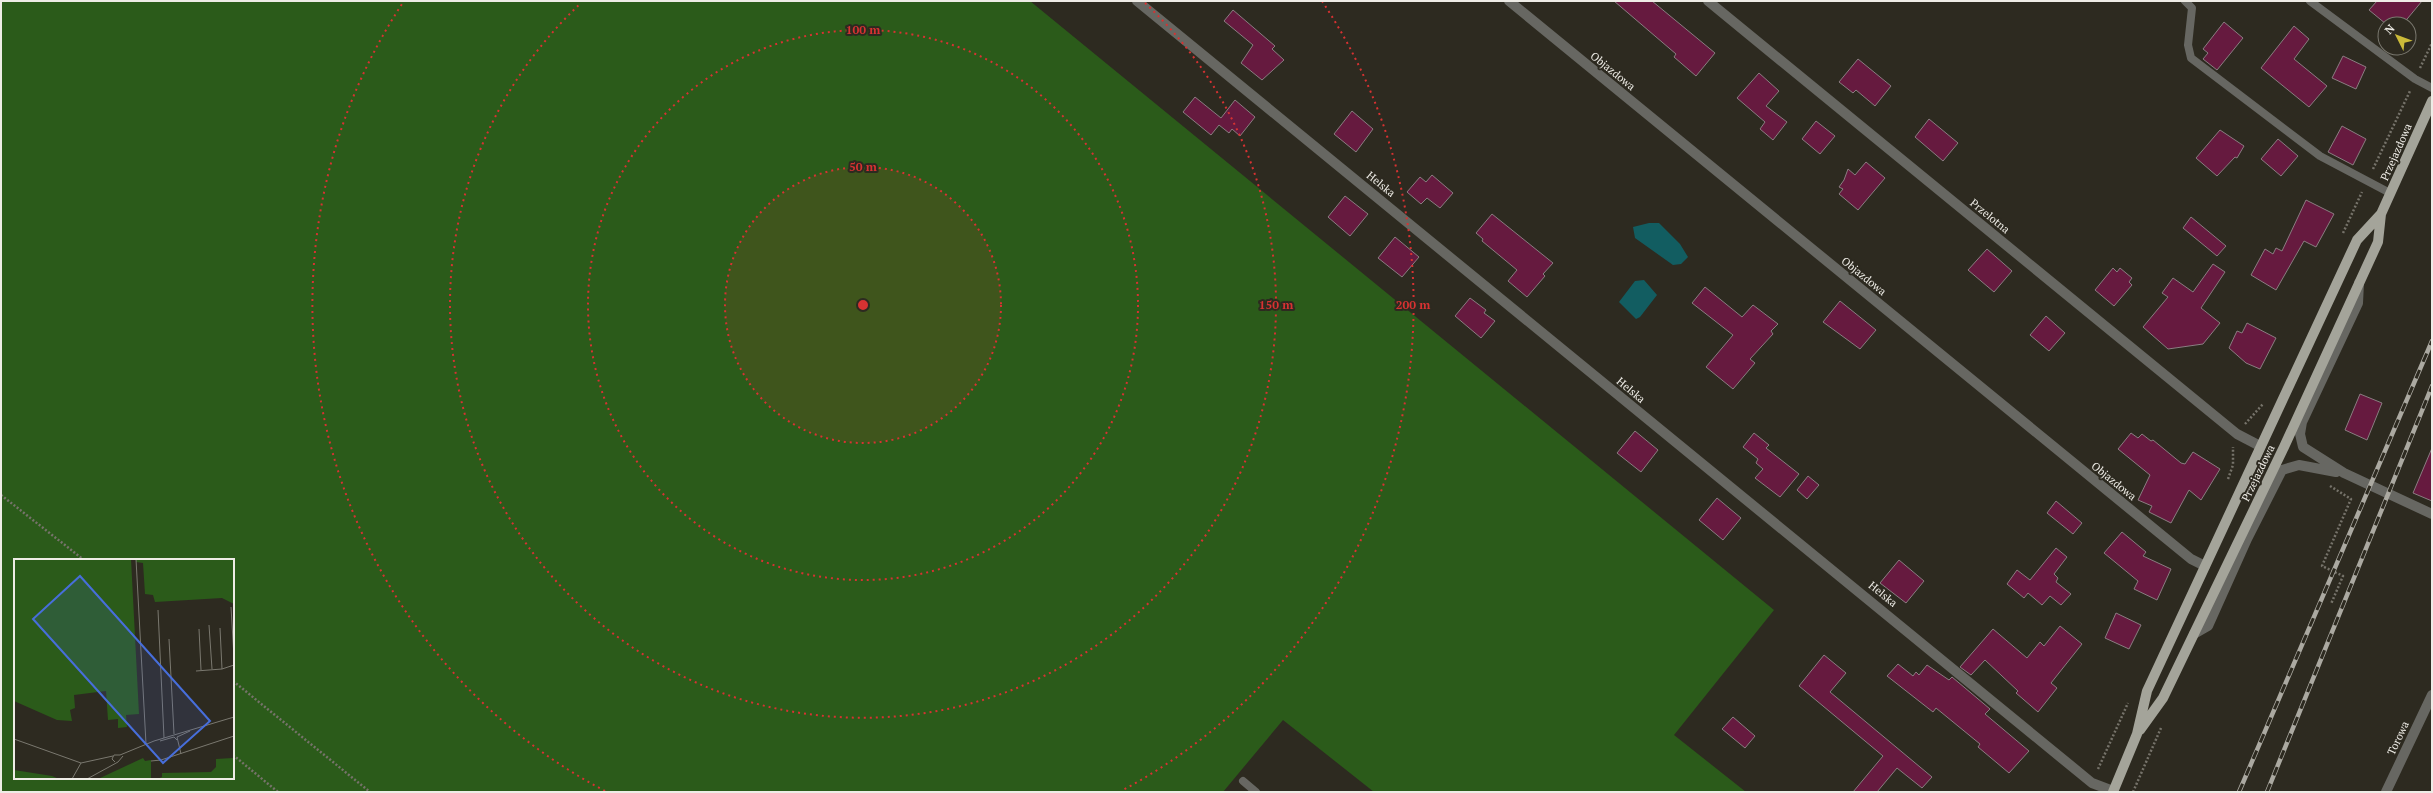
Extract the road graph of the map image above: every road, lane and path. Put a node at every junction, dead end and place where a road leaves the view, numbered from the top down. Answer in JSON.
{"nodes":[{"id":1,"x":1137,"y":1,"type":"edge"},
{"id":2,"x":1510,"y":1,"type":"edge"},
{"id":3,"x":1708,"y":1,"type":"edge"},
{"id":4,"x":2185,"y":1,"type":"edge"},
{"id":5,"x":2310,"y":1,"type":"edge"},
{"id":6,"x":2432,"y":88,"type":"edge"},
{"id":7,"x":2432,"y":101,"type":"edge"},
{"id":8,"x":2390,"y":193,"type":"junction"},
{"id":9,"x":2381,"y":214,"type":"junction"},
{"id":10,"x":2360,"y":281,"type":"junction"},
{"id":11,"x":2260,"y":446,"type":"junction"},
{"id":12,"x":2344,"y":473,"type":"junction"},
{"id":13,"x":2328,"y":485,"type":"dead end"},
{"id":14,"x":1,"y":495,"type":"edge"},
{"id":15,"x":2432,"y":514,"type":"edge"},
{"id":16,"x":83,"y":559,"type":"edge"},
{"id":17,"x":2205,"y":566,"type":"junction"},
{"id":18,"x":2331,"y":604,"type":"dead end"},
{"id":19,"x":2194,"y":634,"type":"junction"},
{"id":20,"x":234,"y":682,"type":"edge"},
{"id":21,"x":2432,"y":695,"type":"edge"},
{"id":22,"x":2136,"y":734,"type":"junction"},
{"id":23,"x":234,"y":756,"type":"edge"},
{"id":24,"x":1243,"y":781,"type":"dead end"},
{"id":25,"x":2113,"y":791,"type":"edge"},
{"id":26,"x":278,"y":792,"type":"edge"},
{"id":27,"x":370,"y":792,"type":"edge"},
{"id":28,"x":1256,"y":792,"type":"edge"},
{"id":29,"x":2386,"y":792,"type":"edge"}],
"edges":[{"from":1,"to":25,"type":"street","name":"Helska"},
{"from":2,"to":17,"type":"street","name":"Objazdowa"},
{"from":3,"to":11,"type":"street","name":"Przelotna"},
{"from":4,"to":8,"type":"lane"},
{"from":5,"to":6,"type":"lane"},
{"from":7,"to":8,"type":"main road","name":"Przejazdowa"},
{"from":8,"to":9,"type":"main road","name":"Przejazdowa"},
{"from":9,"to":10,"type":"main road","name":"Przejazdowa"},
{"from":9,"to":11,"type":"main road","name":"Przejazdowa"},
{"from":10,"to":12,"type":"street"},
{"from":10,"to":19,"type":"main road","name":"Przejazdowa"},
{"from":11,"to":17,"type":"main road","name":"Przejazdowa"},
{"from":12,"to":15,"type":"street"},
{"from":12,"to":19,"type":"street"},
{"from":13,"to":18,"type":"path"},
{"from":14,"to":16,"type":"path"},
{"from":17,"to":22,"type":"main road","name":"Przejazdowa"},
{"from":19,"to":22,"type":"main road","name":"Przejazdowa"},
{"from":20,"to":27,"type":"path"},
{"from":21,"to":29,"type":"street","name":"Torowa"},
{"from":22,"to":25,"type":"main road","name":"Przejazdowa"},
{"from":23,"to":26,"type":"path"},
{"from":24,"to":28,"type":"lane"}]}
